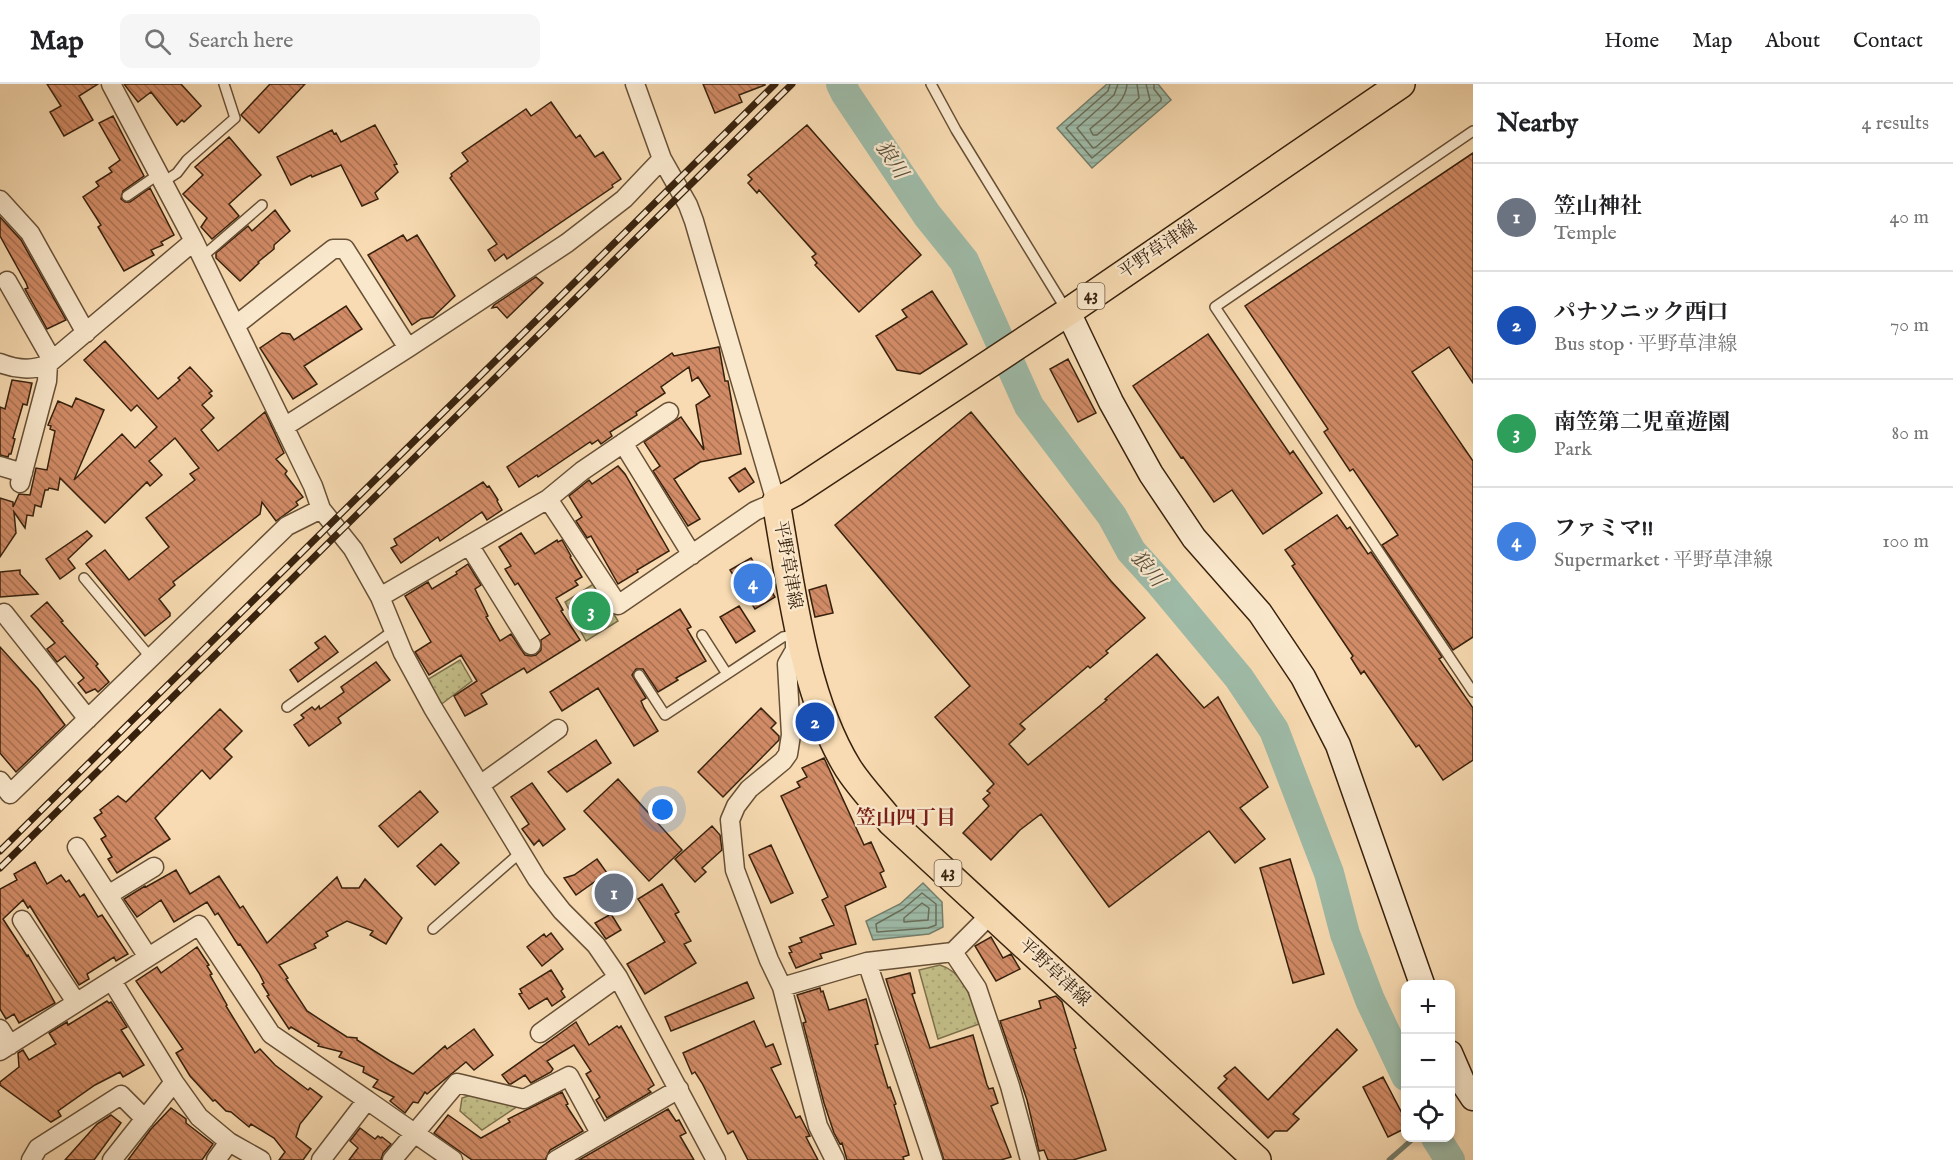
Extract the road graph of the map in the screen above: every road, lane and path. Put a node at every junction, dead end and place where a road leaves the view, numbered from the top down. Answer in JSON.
{"nodes":[{"id":1,"x":111,"y":84,"type":"edge"},
{"id":2,"x":224,"y":84,"type":"edge"},
{"id":3,"x":635,"y":84,"type":"edge"},
{"id":4,"x":931,"y":84,"type":"edge"},
{"id":5,"x":1401,"y":84,"type":"edge"},
{"id":6,"x":1473,"y":131,"type":"edge"},
{"id":7,"x":662,"y":159,"type":"junction"},
{"id":8,"x":161,"y":178,"type":"junction"},
{"id":9,"x":127,"y":196,"type":"dead end"},
{"id":10,"x":0,"y":200,"type":"edge"},
{"id":11,"x":262,"y":205,"type":"dead end"},
{"id":12,"x":198,"y":249,"type":"junction"},
{"id":13,"x":7,"y":281,"type":"dead end"},
{"id":14,"x":1068,"y":312,"type":"junction"},
{"id":15,"x":236,"y":325,"type":"junction"},
{"id":16,"x":86,"y":333,"type":"junction"},
{"id":17,"x":408,"y":348,"type":"junction"},
{"id":18,"x":50,"y":362,"type":"junction"},
{"id":19,"x":0,"y":363,"type":"edge"},
{"id":20,"x":669,"y":412,"type":"dead end"},
{"id":21,"x":284,"y":427,"type":"junction"},
{"id":22,"x":623,"y":443,"type":"junction"},
{"id":23,"x":0,"y":466,"type":"edge"},
{"id":24,"x":549,"y":499,"type":"junction"},
{"id":25,"x":777,"y":502,"type":"junction"},
{"id":26,"x":321,"y":509,"type":"junction"},
{"id":27,"x":469,"y":545,"type":"junction"},
{"id":28,"x":692,"y":555,"type":"junction"},
{"id":29,"x":84,"y":578,"type":"dead end"},
{"id":30,"x":380,"y":597,"type":"junction"},
{"id":31,"x":4,"y":613,"type":"dead end"},
{"id":32,"x":796,"y":629,"type":"junction"},
{"id":33,"x":393,"y":631,"type":"junction"},
{"id":34,"x":702,"y":635,"type":"dead end"},
{"id":35,"x":531,"y":645,"type":"dead end"},
{"id":36,"x":151,"y":658,"type":"junction"},
{"id":37,"x":727,"y":674,"type":"junction"},
{"id":38,"x":639,"y":675,"type":"dead end"},
{"id":39,"x":1473,"y":692,"type":"edge"},
{"id":40,"x":287,"y":707,"type":"dead end"},
{"id":41,"x":88,"y":719,"type":"junction"},
{"id":42,"x":558,"y":729,"type":"dead end"},
{"id":43,"x":0,"y":781,"type":"edge"},
{"id":44,"x":480,"y":785,"type":"junction"},
{"id":45,"x":77,"y":848,"type":"dead end"},
{"id":46,"x":521,"y":852,"type":"junction"},
{"id":47,"x":154,"y":867,"type":"dead end"},
{"id":48,"x":108,"y":895,"type":"junction"},
{"id":49,"x":991,"y":914,"type":"junction"},
{"id":50,"x":22,"y":920,"type":"dead end"},
{"id":51,"x":433,"y":929,"type":"dead end"},
{"id":52,"x":953,"y":952,"type":"junction"},
{"id":53,"x":148,"y":957,"type":"junction"},
{"id":54,"x":867,"y":962,"type":"junction"},
{"id":55,"x":618,"y":977,"type":"junction"},
{"id":56,"x":1421,"y":980,"type":"edge"},
{"id":57,"x":112,"y":981,"type":"junction"},
{"id":58,"x":782,"y":987,"type":"junction"},
{"id":59,"x":76,"y":1002,"type":"junction"},
{"id":60,"x":0,"y":1029,"type":"edge"},
{"id":61,"x":540,"y":1033,"type":"dead end"},
{"id":62,"x":5,"y":1048,"type":"edge"},
{"id":63,"x":1455,"y":1065,"type":"edge"},
{"id":64,"x":174,"y":1082,"type":"junction"},
{"id":65,"x":679,"y":1089,"type":"junction"},
{"id":66,"x":1473,"y":1098,"type":"edge"},
{"id":67,"x":367,"y":1100,"type":"junction"},
{"id":68,"x":145,"y":1119,"type":"junction"},
{"id":69,"x":414,"y":1132,"type":"junction"},
{"id":70,"x":600,"y":1133,"type":"junction"},
{"id":71,"x":229,"y":1142,"type":"junction"},
{"id":72,"x":31,"y":1160,"type":"edge"},
{"id":73,"x":112,"y":1160,"type":"edge"},
{"id":74,"x":216,"y":1160,"type":"edge"},
{"id":75,"x":261,"y":1160,"type":"edge"},
{"id":76,"x":321,"y":1160,"type":"edge"},
{"id":77,"x":392,"y":1160,"type":"edge"},
{"id":78,"x":453,"y":1160,"type":"edge"},
{"id":79,"x":556,"y":1160,"type":"edge"},
{"id":80,"x":716,"y":1160,"type":"edge"},
{"id":81,"x":835,"y":1160,"type":"edge"},
{"id":82,"x":933,"y":1160,"type":"edge"},
{"id":83,"x":1030,"y":1160,"type":"edge"},
{"id":84,"x":1257,"y":1160,"type":"edge"}],
"edges":[{"from":1,"to":8,"type":"street"},
{"from":2,"to":8,"type":"lane"},
{"from":3,"to":7,"type":"street"},
{"from":4,"to":14,"type":"lane"},
{"from":5,"to":14,"type":"main road","name":"平野草津線","number":"43"},
{"from":6,"to":39,"type":"lane"},
{"from":7,"to":17,"type":"street"},
{"from":7,"to":25,"type":"street"},
{"from":8,"to":9,"type":"lane"},
{"from":8,"to":12,"type":"street"},
{"from":10,"to":16,"type":"street"},
{"from":11,"to":12,"type":"lane"},
{"from":12,"to":15,"type":"street"},
{"from":12,"to":16,"type":"street"},
{"from":13,"to":18,"type":"street"},
{"from":14,"to":25,"type":"main road","name":"平野草津線","number":"43"},
{"from":14,"to":56,"type":"street"},
{"from":15,"to":17,"type":"street"},
{"from":15,"to":21,"type":"street"},
{"from":16,"to":18,"type":"street"},
{"from":17,"to":21,"type":"street"},
{"from":18,"to":19,"type":"street"},
{"from":18,"to":23,"type":"street"},
{"from":20,"to":22,"type":"street"},
{"from":21,"to":26,"type":"street"},
{"from":22,"to":24,"type":"street"},
{"from":22,"to":28,"type":"street"},
{"from":24,"to":27,"type":"street"},
{"from":24,"to":28,"type":"street"},
{"from":25,"to":28,"type":"street"},
{"from":25,"to":32,"type":"main road","name":"平野草津線","number":"43"},
{"from":26,"to":30,"type":"street"},
{"from":26,"to":36,"type":"street"},
{"from":27,"to":30,"type":"street"},
{"from":27,"to":35,"type":"street"},
{"from":29,"to":36,"type":"lane"},
{"from":30,"to":33,"type":"street"},
{"from":31,"to":41,"type":"street"},
{"from":32,"to":37,"type":"lane"},
{"from":32,"to":49,"type":"main road","name":"平野草津線","number":"43"},
{"from":32,"to":58,"type":"street"},
{"from":33,"to":40,"type":"lane"},
{"from":33,"to":44,"type":"street"},
{"from":34,"to":37,"type":"lane"},
{"from":36,"to":41,"type":"street"},
{"from":37,"to":38,"type":"lane"},
{"from":41,"to":43,"type":"street"},
{"from":42,"to":44,"type":"street"},
{"from":44,"to":46,"type":"street"},
{"from":45,"to":48,"type":"street"},
{"from":46,"to":51,"type":"lane"},
{"from":46,"to":55,"type":"street"},
{"from":47,"to":48,"type":"street"},
{"from":48,"to":53,"type":"street"},
{"from":49,"to":52,"type":"street"},
{"from":49,"to":84,"type":"main road","name":"平野草津線","number":"43"},
{"from":50,"to":59,"type":"street"},
{"from":52,"to":54,"type":"street"},
{"from":52,"to":83,"type":"street"},
{"from":53,"to":57,"type":"street"},
{"from":53,"to":67,"type":"street"},
{"from":54,"to":58,"type":"street"},
{"from":54,"to":82,"type":"street"},
{"from":55,"to":61,"type":"street"},
{"from":55,"to":65,"type":"street"},
{"from":57,"to":59,"type":"street"},
{"from":57,"to":64,"type":"street"},
{"from":58,"to":81,"type":"street"},
{"from":59,"to":62,"type":"street"},
{"from":60,"to":62,"type":"street"},
{"from":63,"to":66,"type":"street"},
{"from":64,"to":68,"type":"street"},
{"from":64,"to":71,"type":"street"},
{"from":65,"to":70,"type":"street"},
{"from":65,"to":80,"type":"street"},
{"from":67,"to":69,"type":"street"},
{"from":67,"to":76,"type":"street"},
{"from":68,"to":72,"type":"street"},
{"from":68,"to":73,"type":"street"},
{"from":69,"to":70,"type":"street"},
{"from":69,"to":77,"type":"street"},
{"from":69,"to":78,"type":"street"},
{"from":70,"to":79,"type":"street"},
{"from":71,"to":74,"type":"street"},
{"from":71,"to":75,"type":"street"}]}
